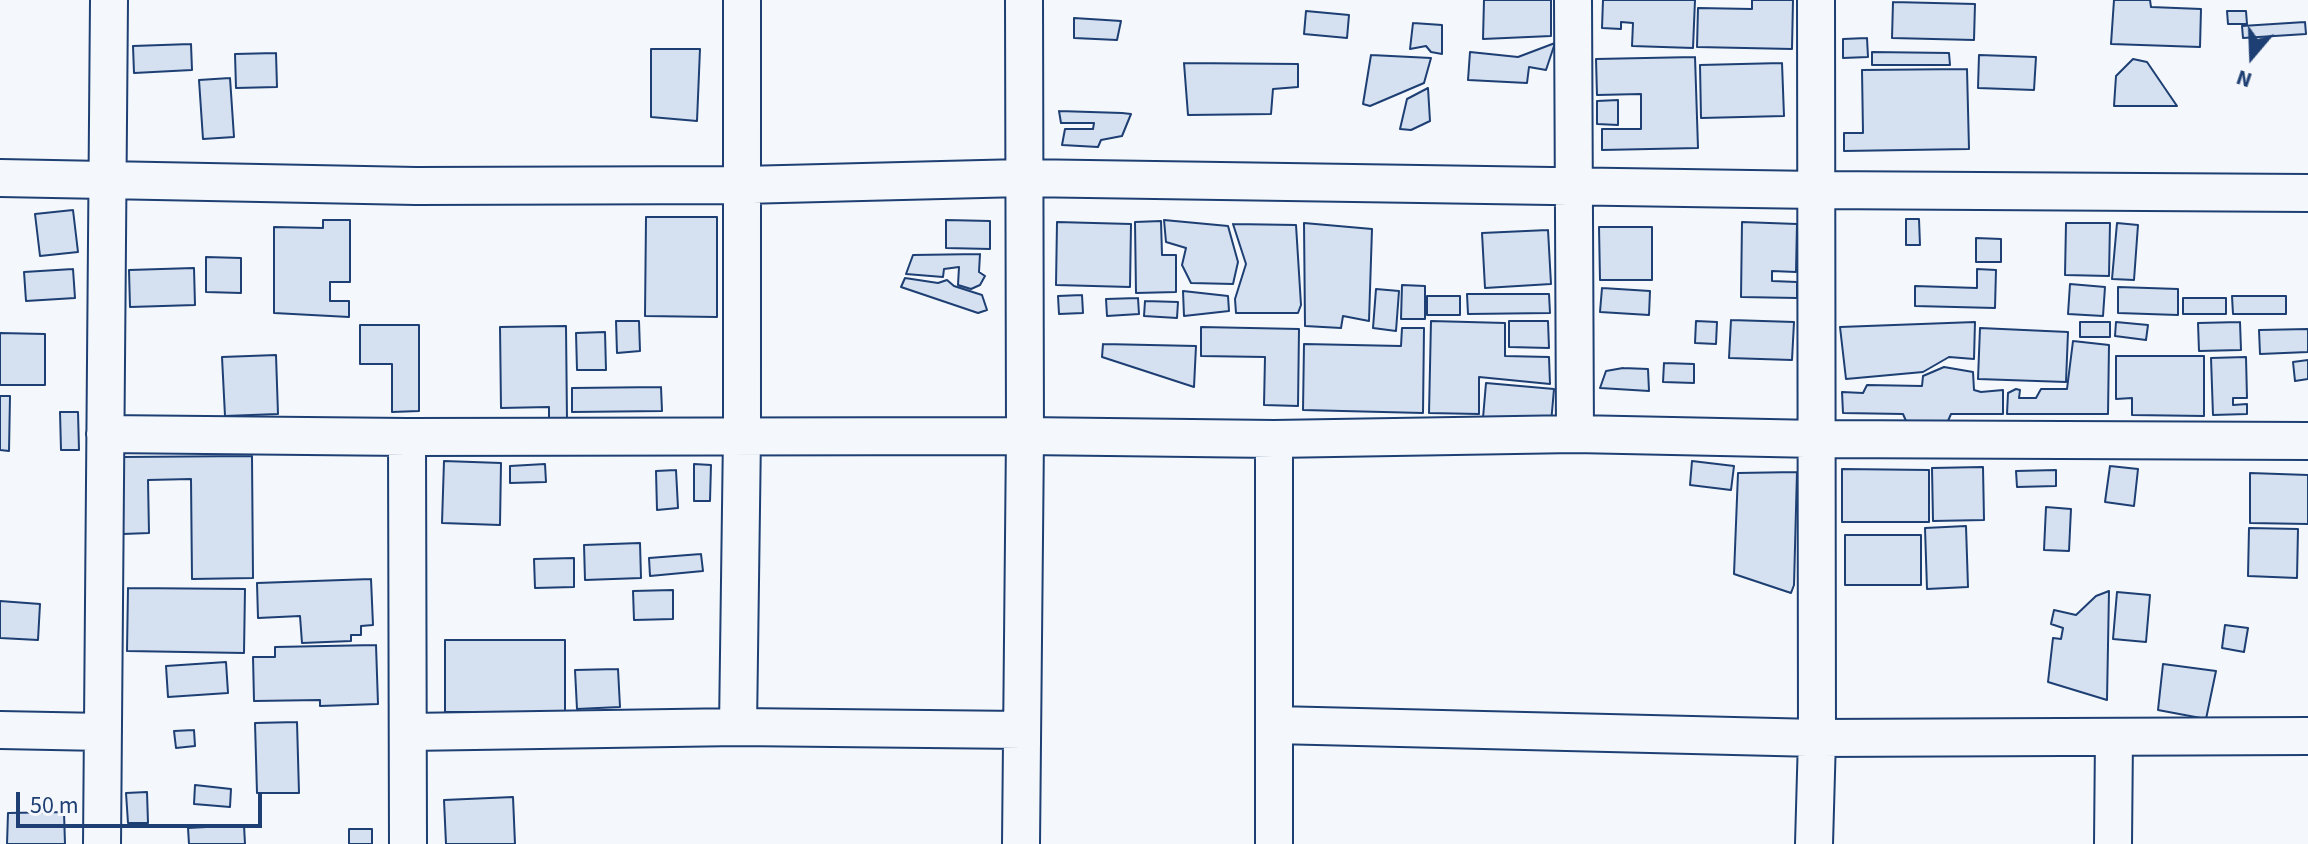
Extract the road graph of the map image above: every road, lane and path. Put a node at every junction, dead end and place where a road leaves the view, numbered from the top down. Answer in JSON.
{"nodes":[{"id":1,"x":109,"y":0,"type":"edge"},
{"id":2,"x":742,"y":0,"type":"edge"},
{"id":3,"x":1024,"y":0,"type":"edge"},
{"id":4,"x":1573,"y":0,"type":"edge"},
{"id":5,"x":1816,"y":0,"type":"edge"},
{"id":6,"x":0,"y":178,"type":"edge"},
{"id":7,"x":1022,"y":178,"type":"junction"},
{"id":8,"x":108,"y":182,"type":"junction"},
{"id":9,"x":743,"y":185,"type":"junction"},
{"id":10,"x":1575,"y":187,"type":"junction"},
{"id":11,"x":1817,"y":190,"type":"junction"},
{"id":12,"x":2308,"y":193,"type":"edge"},
{"id":13,"x":105,"y":434,"type":"junction"},
{"id":14,"x":1575,"y":434,"type":"junction"},
{"id":15,"x":742,"y":435,"type":"junction"},
{"id":16,"x":1025,"y":436,"type":"junction"},
{"id":17,"x":407,"y":437,"type":"junction"},
{"id":18,"x":1274,"y":439,"type":"junction"},
{"id":19,"x":1817,"y":439,"type":"junction"},
{"id":20,"x":2308,"y":441,"type":"edge"},
{"id":21,"x":1275,"y":725,"type":"junction"},
{"id":22,"x":738,"y":727,"type":"junction"},
{"id":23,"x":0,"y":730,"type":"edge"},
{"id":24,"x":1022,"y":730,"type":"junction"},
{"id":25,"x":103,"y":732,"type":"junction"},
{"id":26,"x":408,"y":732,"type":"junction"},
{"id":27,"x":2308,"y":736,"type":"edge"},
{"id":28,"x":2114,"y":737,"type":"junction"},
{"id":29,"x":1817,"y":738,"type":"junction"},
{"id":30,"x":102,"y":844,"type":"edge"},
{"id":31,"x":408,"y":844,"type":"edge"},
{"id":32,"x":1021,"y":844,"type":"edge"},
{"id":33,"x":1274,"y":844,"type":"edge"},
{"id":34,"x":1814,"y":844,"type":"edge"},
{"id":35,"x":2113,"y":844,"type":"edge"}],
"edges":[{"from":1,"to":8,"type":"street"},
{"from":2,"to":9,"type":"street"},
{"from":3,"to":7,"type":"street"},
{"from":4,"to":10,"type":"street"},
{"from":5,"to":11,"type":"street"},
{"from":6,"to":8,"type":"street"},
{"from":7,"to":9,"type":"street"},
{"from":7,"to":10,"type":"street"},
{"from":7,"to":16,"type":"street"},
{"from":8,"to":9,"type":"street"},
{"from":8,"to":13,"type":"street"},
{"from":9,"to":15,"type":"street"},
{"from":10,"to":11,"type":"street"},
{"from":10,"to":14,"type":"street"},
{"from":11,"to":12,"type":"street"},
{"from":11,"to":19,"type":"street"},
{"from":13,"to":17,"type":"street"},
{"from":13,"to":25,"type":"street"},
{"from":14,"to":18,"type":"street"},
{"from":14,"to":19,"type":"street"},
{"from":15,"to":16,"type":"street"},
{"from":15,"to":17,"type":"street"},
{"from":15,"to":22,"type":"street"},
{"from":16,"to":18,"type":"street"},
{"from":16,"to":24,"type":"street"},
{"from":17,"to":26,"type":"street"},
{"from":18,"to":21,"type":"street"},
{"from":19,"to":20,"type":"street"},
{"from":19,"to":29,"type":"street"},
{"from":21,"to":29,"type":"street"},
{"from":21,"to":33,"type":"street"},
{"from":22,"to":24,"type":"street"},
{"from":22,"to":26,"type":"street"},
{"from":23,"to":25,"type":"street"},
{"from":24,"to":32,"type":"street"},
{"from":25,"to":30,"type":"street"},
{"from":26,"to":31,"type":"street"},
{"from":27,"to":28,"type":"street"},
{"from":28,"to":29,"type":"street"},
{"from":28,"to":35,"type":"street"},
{"from":29,"to":34,"type":"street"}]}
